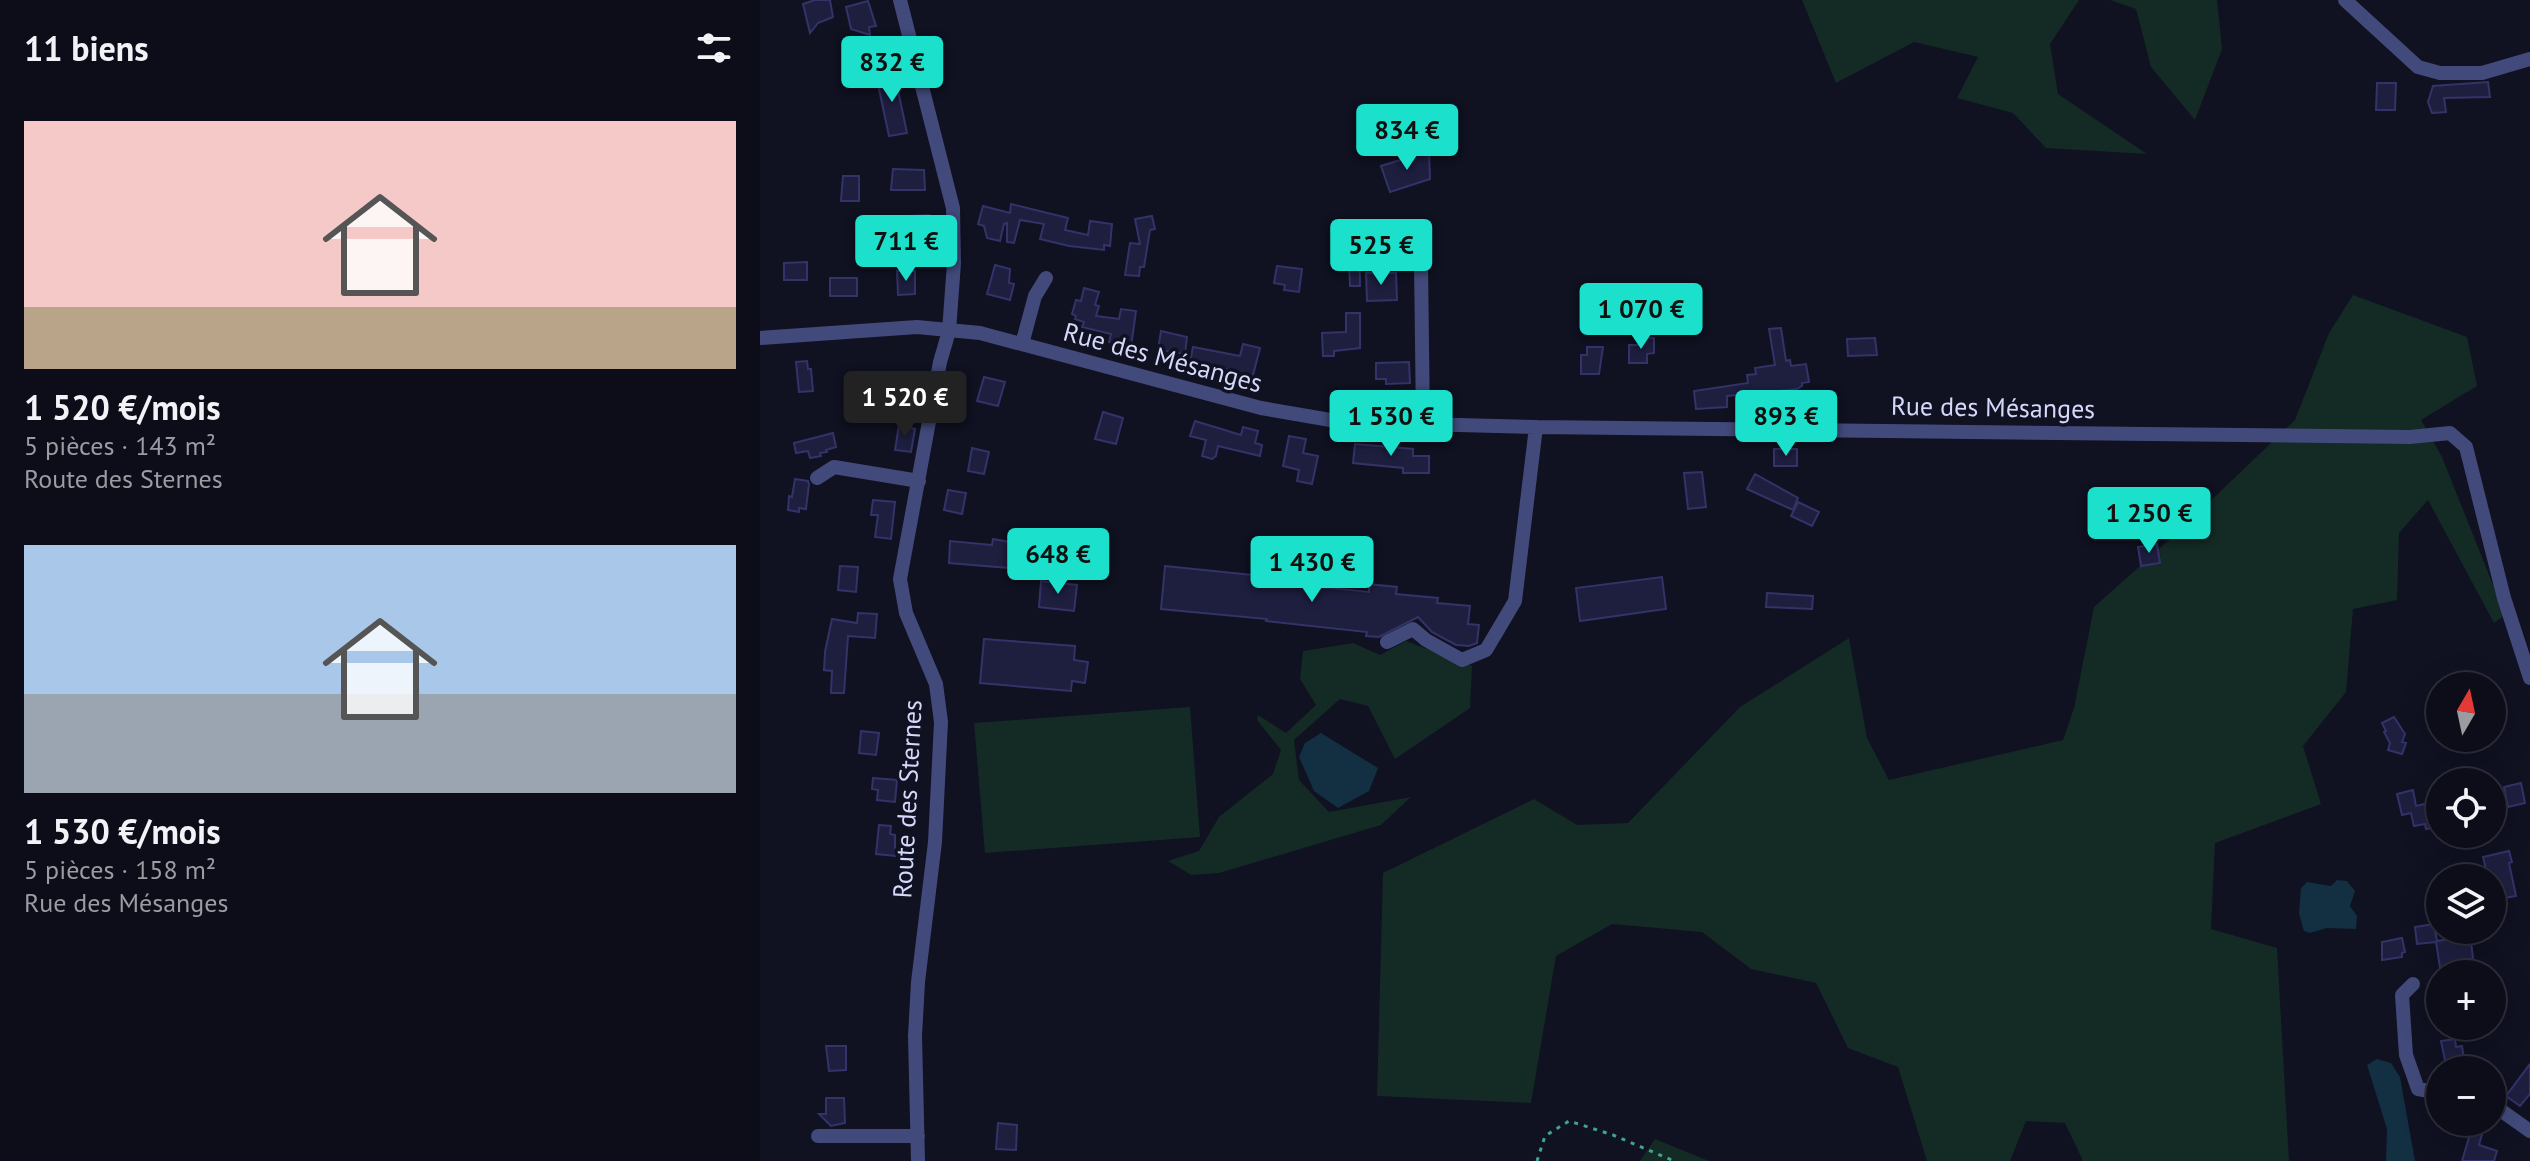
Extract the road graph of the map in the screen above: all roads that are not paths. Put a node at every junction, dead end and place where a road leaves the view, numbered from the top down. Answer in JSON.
{"nodes":[{"id":1,"x":900,"y":0,"type":"edge"},
{"id":2,"x":2345,"y":0,"type":"edge"},
{"id":3,"x":2530,"y":59,"type":"edge"},
{"id":4,"x":1421,"y":263,"type":"dead end"},
{"id":5,"x":1046,"y":278,"type":"dead end"},
{"id":6,"x":949,"y":331,"type":"junction"},
{"id":7,"x":760,"y":338,"type":"edge"},
{"id":8,"x":1022,"y":344,"type":"junction"},
{"id":9,"x":1423,"y":424,"type":"junction"},
{"id":10,"x":1536,"y":427,"type":"junction"},
{"id":11,"x":817,"y":478,"type":"dead end"},
{"id":12,"x":919,"y":481,"type":"junction"},
{"id":13,"x":1387,"y":642,"type":"dead end"},
{"id":14,"x":2530,"y":678,"type":"edge"},
{"id":15,"x":2413,"y":984,"type":"dead end"},
{"id":16,"x":2426,"y":1090,"type":"edge"},
{"id":17,"x":2506,"y":1114,"type":"edge"},
{"id":18,"x":2530,"y":1131,"type":"edge"},
{"id":19,"x":818,"y":1136,"type":"dead end"},
{"id":20,"x":918,"y":1136,"type":"junction"},
{"id":21,"x":918,"y":1161,"type":"edge"}],
"edges":[{"from":1,"to":6,"type":"street","name":"Route des Sternes"},
{"from":2,"to":3,"type":"street"},
{"from":4,"to":9,"type":"street"},
{"from":5,"to":8,"type":"street"},
{"from":6,"to":7,"type":"street","name":"Rue des Mésanges"},
{"from":6,"to":8,"type":"street","name":"Rue des Mésanges"},
{"from":6,"to":12,"type":"street","name":"Route des Sternes"},
{"from":8,"to":9,"type":"street","name":"Rue des Mésanges"},
{"from":9,"to":10,"type":"street","name":"Rue des Mésanges"},
{"from":10,"to":13,"type":"street"},
{"from":10,"to":14,"type":"street","name":"Rue des Mésanges"},
{"from":11,"to":12,"type":"street"},
{"from":12,"to":20,"type":"street","name":"Route des Sternes"},
{"from":15,"to":16,"type":"street"},
{"from":17,"to":18,"type":"street"},
{"from":19,"to":20,"type":"street"},
{"from":20,"to":21,"type":"street","name":"Route des Sternes"}]}
